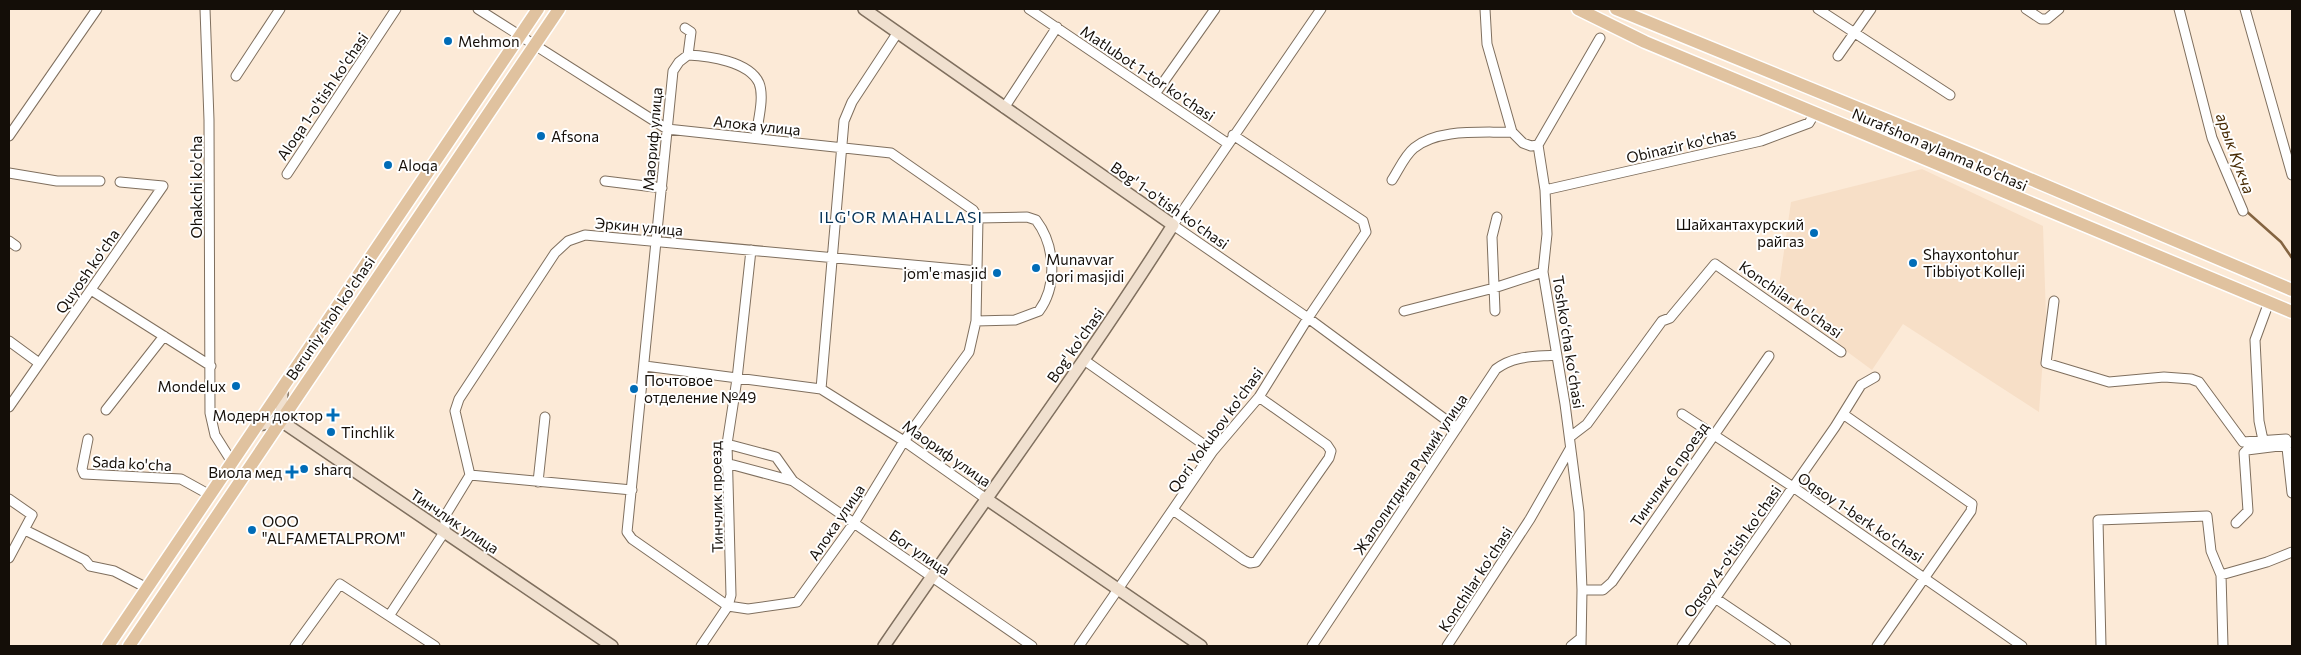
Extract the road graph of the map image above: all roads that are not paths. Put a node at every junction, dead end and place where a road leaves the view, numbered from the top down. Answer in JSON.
{"nodes":[{"id":1,"x":97,"y":9,"type":"edge"},
{"id":2,"x":205,"y":9,"type":"edge"},
{"id":3,"x":280,"y":9,"type":"edge"},
{"id":4,"x":396,"y":9,"type":"edge"},
{"id":5,"x":478,"y":9,"type":"edge"},
{"id":6,"x":538,"y":9,"type":"edge"},
{"id":7,"x":559,"y":9,"type":"edge"},
{"id":8,"x":864,"y":9,"type":"edge"},
{"id":9,"x":1030,"y":9,"type":"edge"},
{"id":10,"x":1215,"y":9,"type":"edge"},
{"id":11,"x":1321,"y":9,"type":"edge"},
{"id":12,"x":1486,"y":9,"type":"edge"},
{"id":13,"x":1578,"y":9,"type":"edge"},
{"id":14,"x":1818,"y":9,"type":"edge"},
{"id":15,"x":1871,"y":9,"type":"edge"},
{"id":16,"x":2026,"y":9,"type":"edge"},
{"id":17,"x":2059,"y":9,"type":"edge"},
{"id":18,"x":2179,"y":9,"type":"edge"},
{"id":19,"x":2244,"y":9,"type":"edge"},
{"id":20,"x":1623,"y":10,"type":"edge"},
{"id":21,"x":1056,"y":27,"type":"junction"},
{"id":22,"x":685,"y":28,"type":"dead end"},
{"id":23,"x":898,"y":32,"type":"junction"},
{"id":24,"x":1854,"y":33,"type":"junction"},
{"id":25,"x":520,"y":36,"type":"junction"},
{"id":26,"x":1600,"y":38,"type":"dead end"},
{"id":27,"x":535,"y":44,"type":"junction"},
{"id":28,"x":688,"y":55,"type":"junction"},
{"id":29,"x":1838,"y":56,"type":"dead end"},
{"id":30,"x":236,"y":76,"type":"dead end"},
{"id":31,"x":1154,"y":94,"type":"junction"},
{"id":32,"x":1950,"y":95,"type":"dead end"},
{"id":33,"x":1004,"y":108,"type":"junction"},
{"id":34,"x":1815,"y":113,"type":"junction"},
{"id":35,"x":667,"y":129,"type":"junction"},
{"id":36,"x":1512,"y":132,"type":"junction"},
{"id":37,"x":1233,"y":135,"type":"junction"},
{"id":38,"x":9,"y":136,"type":"edge"},
{"id":39,"x":756,"y":138,"type":"junction"},
{"id":40,"x":1227,"y":143,"type":"junction"},
{"id":41,"x":1538,"y":145,"type":"junction"},
{"id":42,"x":841,"y":147,"type":"junction"},
{"id":43,"x":9,"y":173,"type":"edge"},
{"id":44,"x":287,"y":174,"type":"dead end"},
{"id":45,"x":2292,"y":176,"type":"edge"},
{"id":46,"x":1392,"y":180,"type":"dead end"},
{"id":47,"x":100,"y":181,"type":"dead end"},
{"id":48,"x":605,"y":181,"type":"dead end"},
{"id":49,"x":120,"y":182,"type":"dead end"},
{"id":50,"x":662,"y":188,"type":"junction"},
{"id":51,"x":1545,"y":190,"type":"junction"},
{"id":52,"x":2243,"y":211,"type":"dead end"},
{"id":53,"x":1497,"y":217,"type":"dead end"},
{"id":54,"x":978,"y":218,"type":"junction"},
{"id":55,"x":1173,"y":225,"type":"junction"},
{"id":56,"x":2152,"y":231,"type":"junction"},
{"id":57,"x":658,"y":240,"type":"junction"},
{"id":58,"x":751,"y":250,"type":"junction"},
{"id":59,"x":2143,"y":251,"type":"junction"},
{"id":60,"x":832,"y":258,"type":"junction"},
{"id":61,"x":2240,"y":268,"type":"junction"},
{"id":62,"x":978,"y":270,"type":"junction"},
{"id":63,"x":1544,"y":272,"type":"junction"},
{"id":64,"x":2232,"y":287,"type":"junction"},
{"id":65,"x":1494,"y":288,"type":"junction"},
{"id":66,"x":91,"y":290,"type":"junction"},
{"id":67,"x":2292,"y":290,"type":"edge"},
{"id":68,"x":2054,"y":301,"type":"dead end"},
{"id":69,"x":2269,"y":302,"type":"junction"},
{"id":70,"x":1404,"y":311,"type":"dead end"},
{"id":71,"x":1495,"y":311,"type":"dead end"},
{"id":72,"x":2292,"y":312,"type":"edge"},
{"id":73,"x":1308,"y":318,"type":"junction"},
{"id":74,"x":976,"y":321,"type":"junction"},
{"id":75,"x":164,"y":336,"type":"junction"},
{"id":76,"x":9,"y":341,"type":"edge"},
{"id":77,"x":1841,"y":352,"type":"dead end"},
{"id":78,"x":1556,"y":355,"type":"junction"},
{"id":79,"x":1769,"y":356,"type":"dead end"},
{"id":80,"x":1084,"y":360,"type":"junction"},
{"id":81,"x":39,"y":363,"type":"junction"},
{"id":82,"x":211,"y":366,"type":"junction"},
{"id":83,"x":645,"y":366,"type":"junction"},
{"id":84,"x":1875,"y":377,"type":"dead end"},
{"id":85,"x":737,"y":379,"type":"junction"},
{"id":86,"x":282,"y":389,"type":"junction"},
{"id":87,"x":821,"y":390,"type":"junction"},
{"id":88,"x":1259,"y":397,"type":"junction"},
{"id":89,"x":9,"y":407,"type":"edge"},
{"id":90,"x":106,"y":410,"type":"dead end"},
{"id":91,"x":1682,"y":414,"type":"dead end"},
{"id":92,"x":1843,"y":414,"type":"junction"},
{"id":93,"x":544,"y":417,"type":"dead end"},
{"id":94,"x":281,"y":421,"type":"junction"},
{"id":95,"x":257,"y":425,"type":"junction"},
{"id":96,"x":1457,"y":428,"type":"junction"},
{"id":97,"x":1713,"y":435,"type":"junction"},
{"id":98,"x":1570,"y":437,"type":"junction"},
{"id":99,"x":88,"y":439,"type":"dead end"},
{"id":100,"x":2263,"y":440,"type":"junction"},
{"id":101,"x":904,"y":441,"type":"junction"},
{"id":102,"x":2290,"y":442,"type":"edge"},
{"id":103,"x":727,"y":444,"type":"junction"},
{"id":104,"x":1570,"y":449,"type":"junction"},
{"id":105,"x":1213,"y":451,"type":"junction"},
{"id":106,"x":232,"y":462,"type":"junction"},
{"id":107,"x":726,"y":463,"type":"junction"},
{"id":108,"x":470,"y":475,"type":"junction"},
{"id":109,"x":793,"y":481,"type":"junction"},
{"id":110,"x":538,"y":482,"type":"junction"},
{"id":111,"x":1793,"y":487,"type":"junction"},
{"id":112,"x":632,"y":490,"type":"junction"},
{"id":113,"x":2292,"y":493,"type":"edge"},
{"id":114,"x":210,"y":495,"type":"junction"},
{"id":115,"x":986,"y":498,"type":"junction"},
{"id":116,"x":9,"y":499,"type":"edge"},
{"id":117,"x":1173,"y":510,"type":"junction"},
{"id":118,"x":854,"y":523,"type":"junction"},
{"id":119,"x":2236,"y":523,"type":"dead end"},
{"id":120,"x":26,"y":530,"type":"junction"},
{"id":121,"x":445,"y":531,"type":"junction"},
{"id":122,"x":2292,"y":552,"type":"edge"},
{"id":123,"x":9,"y":558,"type":"edge"},
{"id":124,"x":2221,"y":575,"type":"junction"},
{"id":125,"x":932,"y":576,"type":"junction"},
{"id":126,"x":1926,"y":578,"type":"junction"},
{"id":127,"x":147,"y":588,"type":"junction"},
{"id":128,"x":1120,"y":589,"type":"junction"},
{"id":129,"x":1582,"y":590,"type":"junction"},
{"id":130,"x":1715,"y":598,"type":"junction"},
{"id":131,"x":728,"y":606,"type":"junction"},
{"id":132,"x":389,"y":616,"type":"junction"},
{"id":133,"x":1581,"y":642,"type":"edge"},
{"id":134,"x":108,"y":646,"type":"edge"},
{"id":135,"x":129,"y":646,"type":"edge"},
{"id":136,"x":295,"y":646,"type":"edge"},
{"id":137,"x":435,"y":646,"type":"edge"},
{"id":138,"x":612,"y":646,"type":"edge"},
{"id":139,"x":701,"y":646,"type":"edge"},
{"id":140,"x":884,"y":646,"type":"edge"},
{"id":141,"x":1032,"y":646,"type":"edge"},
{"id":142,"x":1079,"y":646,"type":"edge"},
{"id":143,"x":1201,"y":646,"type":"edge"},
{"id":144,"x":1312,"y":646,"type":"edge"},
{"id":145,"x":1447,"y":646,"type":"edge"},
{"id":146,"x":1571,"y":646,"type":"edge"},
{"id":147,"x":1682,"y":646,"type":"edge"},
{"id":148,"x":1786,"y":646,"type":"edge"},
{"id":149,"x":1877,"y":646,"type":"edge"},
{"id":150,"x":2022,"y":646,"type":"edge"},
{"id":151,"x":2101,"y":646,"type":"edge"},
{"id":152,"x":2223,"y":646,"type":"edge"}],
"edges":[{"from":1,"to":38,"type":"street"},
{"from":2,"to":82,"type":"street","name":"Ohakchi ko'cha"},
{"from":3,"to":30,"type":"street"},
{"from":4,"to":44,"type":"street","name":"Aloqa 1-o'tish ko'chasi"},
{"from":5,"to":25,"type":"street","name":"Алока улица"},
{"from":6,"to":25,"type":"main road","name":"Beruniy shoh ko'chasi"},
{"from":7,"to":27,"type":"main road","name":"Beruniy shoh ko'chasi"},
{"from":8,"to":23,"type":"street","name":"Bog' 1-o'tish ko'chasi"},
{"from":9,"to":21,"type":"street","name":"Matlubot 1-tor ko'chasi"},
{"from":10,"to":31,"type":"street"},
{"from":11,"to":37,"type":"street","name":"Bog' ko'chasi"},
{"from":12,"to":36,"type":"street"},
{"from":13,"to":34,"type":"main road","name":"Nurafshon aylanma ko'chasi"},
{"from":14,"to":24,"type":"street"},
{"from":15,"to":24,"type":"street"},
{"from":16,"to":17,"type":"street"},
{"from":18,"to":52,"type":"street"},
{"from":19,"to":45,"type":"street"},
{"from":20,"to":56,"type":"main road","name":"Nurafshon aylanma ko'chasi"},
{"from":21,"to":31,"type":"street","name":"Matlubot 1-tor ko'chasi"},
{"from":21,"to":33,"type":"street"},
{"from":22,"to":28,"type":"street"},
{"from":23,"to":33,"type":"street","name":"Bog' 1-o'tish ko'chasi"},
{"from":23,"to":42,"type":"street"},
{"from":24,"to":29,"type":"street"},
{"from":24,"to":32,"type":"street"},
{"from":25,"to":27,"type":"street","name":"Алока улица"},
{"from":25,"to":86,"type":"main road","name":"Beruniy shoh ko'chasi"},
{"from":26,"to":41,"type":"street"},
{"from":27,"to":35,"type":"street","name":"Алока улица"},
{"from":27,"to":94,"type":"main road","name":"Beruniy shoh ko'chasi"},
{"from":28,"to":35,"type":"street","name":"Маориф улица"},
{"from":28,"to":39,"type":"street"},
{"from":31,"to":40,"type":"street","name":"Matlubot 1-tor ko'chasi"},
{"from":33,"to":55,"type":"street","name":"Bog' 1-o'tish ko'chasi"},
{"from":34,"to":51,"type":"street","name":"Obinazir ko'chas"},
{"from":34,"to":59,"type":"main road","name":"Nurafshon aylanma ko'chasi"},
{"from":35,"to":39,"type":"street","name":"Алока улица"},
{"from":35,"to":50,"type":"street","name":"Маориф улица"},
{"from":36,"to":41,"type":"street"},
{"from":36,"to":46,"type":"street"},
{"from":37,"to":40,"type":"street","name":"Bog' ko'chasi"},
{"from":37,"to":73,"type":"street","name":"Qori Yokubov ko'chasi"},
{"from":39,"to":42,"type":"street","name":"Алока улица"},
{"from":40,"to":55,"type":"street","name":"Bog' ko'chasi"},
{"from":41,"to":51,"type":"street","name":"Toshkoʻcha koʻchasi"},
{"from":42,"to":54,"type":"street","name":"Алока улица"},
{"from":42,"to":60,"type":"street"},
{"from":43,"to":47,"type":"street"},
{"from":48,"to":50,"type":"street"},
{"from":49,"to":66,"type":"street","name":"Quyosh ko'cha"},
{"from":50,"to":57,"type":"street","name":"Маориф улица"},
{"from":51,"to":63,"type":"street","name":"Toshkoʻcha koʻchasi"},
{"from":53,"to":65,"type":"street"},
{"from":54,"to":62,"type":"street","name":"Алока улица"},
{"from":54,"to":74,"type":"street"},
{"from":55,"to":73,"type":"street","name":"Bog' 1-o'tish ko'chasi"},
{"from":55,"to":80,"type":"street","name":"Bog' ko'chasi"},
{"from":56,"to":59,"type":"main road"},
{"from":56,"to":61,"type":"main road","name":"Nurafshon aylanma ko'chasi"},
{"from":57,"to":58,"type":"street","name":"Эркин улица"},
{"from":57,"to":83,"type":"street","name":"Маориф улица"},
{"from":57,"to":108,"type":"street","name":"Эркин улица"},
{"from":58,"to":60,"type":"street","name":"Эркин улица"},
{"from":58,"to":85,"type":"street","name":"Тинчлик проезд"},
{"from":59,"to":64,"type":"main road","name":"Nurafshon aylanma ko'chasi"},
{"from":60,"to":62,"type":"street","name":"Эркин улица"},
{"from":60,"to":87,"type":"street"},
{"from":61,"to":64,"type":"main road"},
{"from":61,"to":67,"type":"main road","name":"Nurafshon aylanma ko'chasi"},
{"from":62,"to":74,"type":"street","name":"Алока улица"},
{"from":63,"to":65,"type":"street"},
{"from":63,"to":78,"type":"street","name":"Toshkoʻcha koʻchasi"},
{"from":64,"to":69,"type":"main road","name":"Nurafshon aylanma ko'chasi"},
{"from":65,"to":70,"type":"street"},
{"from":65,"to":71,"type":"street"},
{"from":66,"to":75,"type":"street"},
{"from":66,"to":81,"type":"street","name":"Quyosh ko'cha"},
{"from":68,"to":100,"type":"street"},
{"from":69,"to":72,"type":"main road","name":"Nurafshon aylanma ko'chasi"},
{"from":69,"to":100,"type":"street"},
{"from":73,"to":88,"type":"street","name":"Qori Yokubov ko'chasi"},
{"from":73,"to":96,"type":"street","name":"Bog' 1-o'tish ko'chasi"},
{"from":74,"to":101,"type":"street","name":"Алока улица"},
{"from":75,"to":82,"type":"street"},
{"from":75,"to":90,"type":"street"},
{"from":76,"to":81,"type":"street"},
{"from":77,"to":98,"type":"street","name":"Konchilar ko'chasi"},
{"from":78,"to":96,"type":"street","name":"Жалолитдина Румий улица"},
{"from":78,"to":98,"type":"street","name":"Toshkoʻcha koʻchasi"},
{"from":79,"to":97,"type":"street","name":"Тинчлик 6 проезд"},
{"from":80,"to":105,"type":"street"},
{"from":80,"to":115,"type":"street","name":"Bog' ko'chasi"},
{"from":81,"to":89,"type":"street","name":"Quyosh ko'cha"},
{"from":82,"to":106,"type":"street","name":"Ohakchi ko'cha"},
{"from":83,"to":85,"type":"street","name":"Маориф улица"},
{"from":83,"to":112,"type":"street","name":"Маориф улица"},
{"from":84,"to":92,"type":"street","name":"Oqsoy 4-o'tish ko'chasi"},
{"from":85,"to":87,"type":"street","name":"Маориф улица"},
{"from":85,"to":103,"type":"street","name":"Тинчлик проезд"},
{"from":86,"to":94,"type":"street"},
{"from":86,"to":95,"type":"main road","name":"Beruniy shoh ko'chasi"},
{"from":87,"to":101,"type":"street","name":"Маориф улица"},
{"from":88,"to":105,"type":"street","name":"Qori Yokubov ko'chasi"},
{"from":88,"to":117,"type":"street"},
{"from":91,"to":97,"type":"street","name":"Oqsoy 1-berk ko'chasi"},
{"from":92,"to":111,"type":"street","name":"Oqsoy 4-o'tish ko'chasi"},
{"from":92,"to":126,"type":"street"},
{"from":93,"to":110,"type":"street"},
{"from":94,"to":95,"type":"street"},
{"from":94,"to":121,"type":"street","name":"Тинчлик улица"},
{"from":94,"to":135,"type":"main road","name":"Beruniy shoh ko'chasi"},
{"from":95,"to":106,"type":"main road","name":"Beruniy shoh ko'chasi"},
{"from":96,"to":144,"type":"street","name":"Жалолитдина Румий улица"},
{"from":97,"to":111,"type":"street","name":"Oqsoy 1-berk ko'chasi"},
{"from":97,"to":129,"type":"street","name":"Тинчлик 6 проезд"},
{"from":98,"to":104,"type":"street","name":"Toshkoʻcha koʻchasi"},
{"from":99,"to":114,"type":"street","name":"Sada ko'cha"},
{"from":100,"to":102,"type":"street"},
{"from":101,"to":115,"type":"street","name":"Маориф улица"},
{"from":101,"to":118,"type":"street","name":"Алока улица"},
{"from":102,"to":113,"type":"street"},
{"from":102,"to":119,"type":"street"},
{"from":103,"to":107,"type":"street","name":"Тинчлик проезд"},
{"from":103,"to":109,"type":"street","name":"Бог улица"},
{"from":104,"to":129,"type":"street","name":"Toshkoʻcha koʻchasi"},
{"from":104,"to":145,"type":"street","name":"Konchilar ko'chasi"},
{"from":105,"to":117,"type":"street","name":"Qori Yokubov ko'chasi"},
{"from":106,"to":114,"type":"main road","name":"Beruniy shoh ko'chasi"},
{"from":107,"to":109,"type":"street","name":"Бог улица"},
{"from":107,"to":131,"type":"street","name":"Тинчлик проезд"},
{"from":108,"to":110,"type":"street"},
{"from":108,"to":121,"type":"street"},
{"from":109,"to":118,"type":"street","name":"Бог улица"},
{"from":110,"to":112,"type":"street"},
{"from":111,"to":126,"type":"street","name":"Oqsoy 1-berk ko'chasi"},
{"from":111,"to":130,"type":"street","name":"Oqsoy 4-o'tish ko'chasi"},
{"from":112,"to":131,"type":"street","name":"Маориф улица"},
{"from":114,"to":127,"type":"main road","name":"Beruniy shoh ko'chasi"},
{"from":115,"to":125,"type":"street","name":"Bog' ko'chasi"},
{"from":115,"to":128,"type":"street","name":"Маориф улица"},
{"from":116,"to":120,"type":"street"},
{"from":117,"to":128,"type":"street","name":"Qori Yokubov ko'chasi"},
{"from":118,"to":125,"type":"street","name":"Бог улица"},
{"from":118,"to":131,"type":"street","name":"Алока улица"},
{"from":120,"to":123,"type":"street"},
{"from":120,"to":127,"type":"street"},
{"from":121,"to":132,"type":"street"},
{"from":121,"to":138,"type":"street","name":"Тинчлик улица"},
{"from":122,"to":124,"type":"street"},
{"from":124,"to":151,"type":"street"},
{"from":124,"to":152,"type":"street"},
{"from":125,"to":140,"type":"street","name":"Bog' ko'chasi"},
{"from":125,"to":141,"type":"street","name":"Бог улица"},
{"from":126,"to":149,"type":"street"},
{"from":126,"to":150,"type":"street","name":"Oqsoy 1-berk ko'chasi"},
{"from":127,"to":134,"type":"main road","name":"Beruniy shoh ko'chasi"},
{"from":128,"to":142,"type":"street","name":"Qori Yokubov ko'chasi"},
{"from":128,"to":143,"type":"street","name":"Маориф улица"},
{"from":129,"to":133,"type":"street","name":"Toshkoʻcha koʻchasi"},
{"from":130,"to":147,"type":"street","name":"Oqsoy 4-o'tish ko'chasi"},
{"from":130,"to":148,"type":"street"},
{"from":131,"to":139,"type":"street","name":"Тинчлик проезд"},
{"from":132,"to":136,"type":"street"},
{"from":132,"to":137,"type":"street"},
{"from":133,"to":146,"type":"street"}]}
